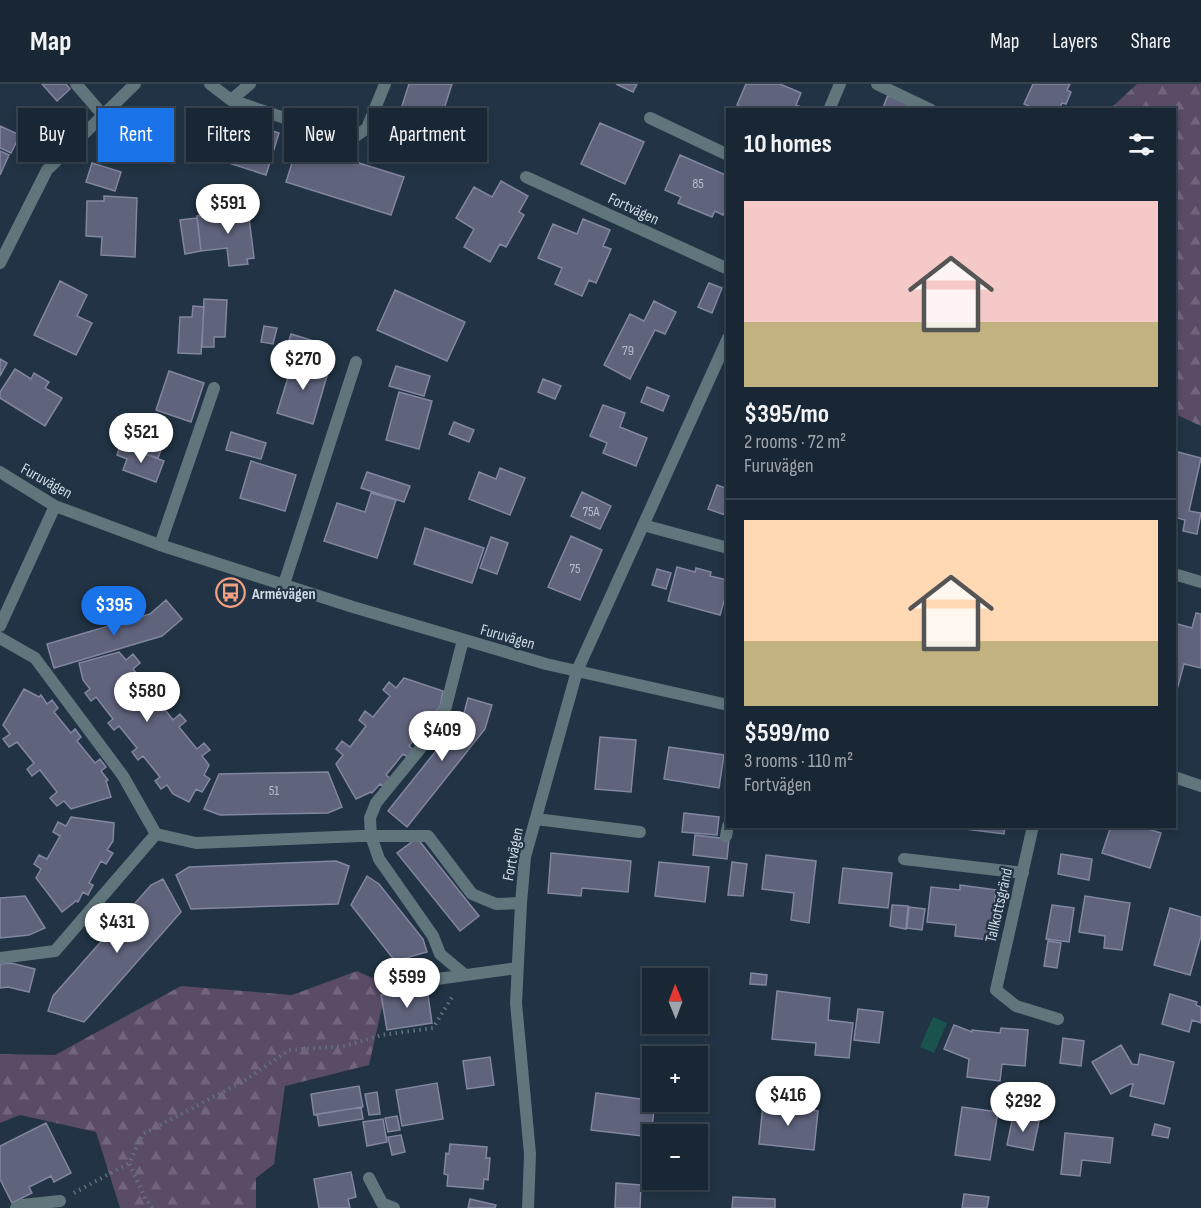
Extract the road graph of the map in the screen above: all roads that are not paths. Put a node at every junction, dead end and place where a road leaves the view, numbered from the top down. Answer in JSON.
{"nodes":[{"id":1,"x":76,"y":84,"type":"edge"},
{"id":2,"x":135,"y":84,"type":"edge"},
{"id":3,"x":210,"y":84,"type":"edge"},
{"id":4,"x":250,"y":84,"type":"edge"},
{"id":5,"x":385,"y":84,"type":"edge"},
{"id":6,"x":840,"y":84,"type":"edge"},
{"id":7,"x":877,"y":84,"type":"edge"},
{"id":8,"x":231,"y":100,"type":"junction"},
{"id":9,"x":109,"y":108,"type":"edge"},
{"id":10,"x":830,"y":108,"type":"edge"},
{"id":11,"x":927,"y":108,"type":"edge"},
{"id":12,"x":98,"y":109,"type":"edge"},
{"id":13,"x":98,"y":118,"type":"edge"},
{"id":14,"x":650,"y":118,"type":"dead end"},
{"id":15,"x":726,"y":154,"type":"edge"},
{"id":16,"x":526,"y":177,"type":"dead end"},
{"id":17,"x":0,"y":263,"type":"edge"},
{"id":18,"x":726,"y":268,"type":"edge"},
{"id":19,"x":726,"y":342,"type":"edge"},
{"id":20,"x":356,"y":362,"type":"dead end"},
{"id":21,"x":214,"y":388,"type":"dead end"},
{"id":22,"x":0,"y":472,"type":"edge"},
{"id":23,"x":55,"y":506,"type":"junction"},
{"id":24,"x":643,"y":525,"type":"junction"},
{"id":25,"x":160,"y":545,"type":"junction"},
{"id":26,"x":726,"y":547,"type":"edge"},
{"id":27,"x":1176,"y":575,"type":"edge"},
{"id":28,"x":1201,"y":582,"type":"edge"},
{"id":29,"x":284,"y":584,"type":"junction"},
{"id":30,"x":0,"y":626,"type":"edge"},
{"id":31,"x":0,"y":638,"type":"edge"},
{"id":32,"x":463,"y":640,"type":"junction"},
{"id":33,"x":577,"y":671,"type":"junction"},
{"id":34,"x":726,"y":705,"type":"edge"},
{"id":35,"x":1176,"y":778,"type":"edge"},
{"id":36,"x":1201,"y":786,"type":"edge"},
{"id":37,"x":536,"y":819,"type":"junction"},
{"id":38,"x":1033,"y":828,"type":"edge"},
{"id":39,"x":640,"y":832,"type":"dead end"},
{"id":40,"x":156,"y":834,"type":"junction"},
{"id":41,"x":371,"y":836,"type":"junction"},
{"id":42,"x":904,"y":859,"type":"dead end"},
{"id":43,"x":1023,"y":873,"type":"junction"},
{"id":44,"x":521,"y":903,"type":"junction"},
{"id":45,"x":0,"y":957,"type":"edge"},
{"id":46,"x":517,"y":968,"type":"junction"},
{"id":47,"x":465,"y":975,"type":"junction"},
{"id":48,"x":408,"y":983,"type":"dead end"},
{"id":49,"x":1058,"y":1019,"type":"dead end"},
{"id":50,"x":369,"y":1178,"type":"dead end"},
{"id":51,"x":60,"y":1201,"type":"road end"},
{"id":52,"x":16,"y":1208,"type":"edge"},
{"id":53,"x":394,"y":1208,"type":"edge"},
{"id":54,"x":528,"y":1208,"type":"edge"}],
"edges":[{"from":1,"to":12,"type":"street"},
{"from":2,"to":9,"type":"street"},
{"from":3,"to":8,"type":"street"},
{"from":4,"to":8,"type":"street"},
{"from":5,"to":8,"type":"street"},
{"from":6,"to":10,"type":"street"},
{"from":7,"to":11,"type":"street"},
{"from":13,"to":17,"type":"street"},
{"from":14,"to":15,"type":"street"},
{"from":16,"to":18,"type":"street","name":"Fortvägen"},
{"from":19,"to":24,"type":"street","name":"Fortvägen"},
{"from":20,"to":29,"type":"street"},
{"from":21,"to":25,"type":"street"},
{"from":22,"to":23,"type":"street","name":"Furuvägen"},
{"from":23,"to":25,"type":"street","name":"Furuvägen"},
{"from":23,"to":30,"type":"street"},
{"from":24,"to":26,"type":"street"},
{"from":24,"to":33,"type":"street","name":"Fortvägen"},
{"from":25,"to":29,"type":"street","name":"Furuvägen"},
{"from":27,"to":28,"type":"street"},
{"from":29,"to":32,"type":"street","name":"Furuvägen"},
{"from":31,"to":40,"type":"street"},
{"from":32,"to":33,"type":"street","name":"Furuvägen"},
{"from":32,"to":41,"type":"street"},
{"from":33,"to":34,"type":"street","name":"Furuvägen"},
{"from":33,"to":37,"type":"street","name":"Fortvägen"},
{"from":35,"to":36,"type":"street"},
{"from":37,"to":39,"type":"street"},
{"from":37,"to":44,"type":"street","name":"Fortvägen"},
{"from":38,"to":43,"type":"street","name":"Tallkottsgränd"},
{"from":40,"to":41,"type":"street"},
{"from":40,"to":45,"type":"street"},
{"from":41,"to":44,"type":"street"},
{"from":41,"to":47,"type":"street"},
{"from":42,"to":43,"type":"street"},
{"from":43,"to":49,"type":"street","name":"Tallkottsgränd"},
{"from":44,"to":46,"type":"street","name":"Fortvägen"},
{"from":46,"to":47,"type":"street"},
{"from":46,"to":54,"type":"street","name":"Fortvägen"},
{"from":47,"to":48,"type":"street"},
{"from":50,"to":53,"type":"street"},
{"from":51,"to":52,"type":"street"}]}
